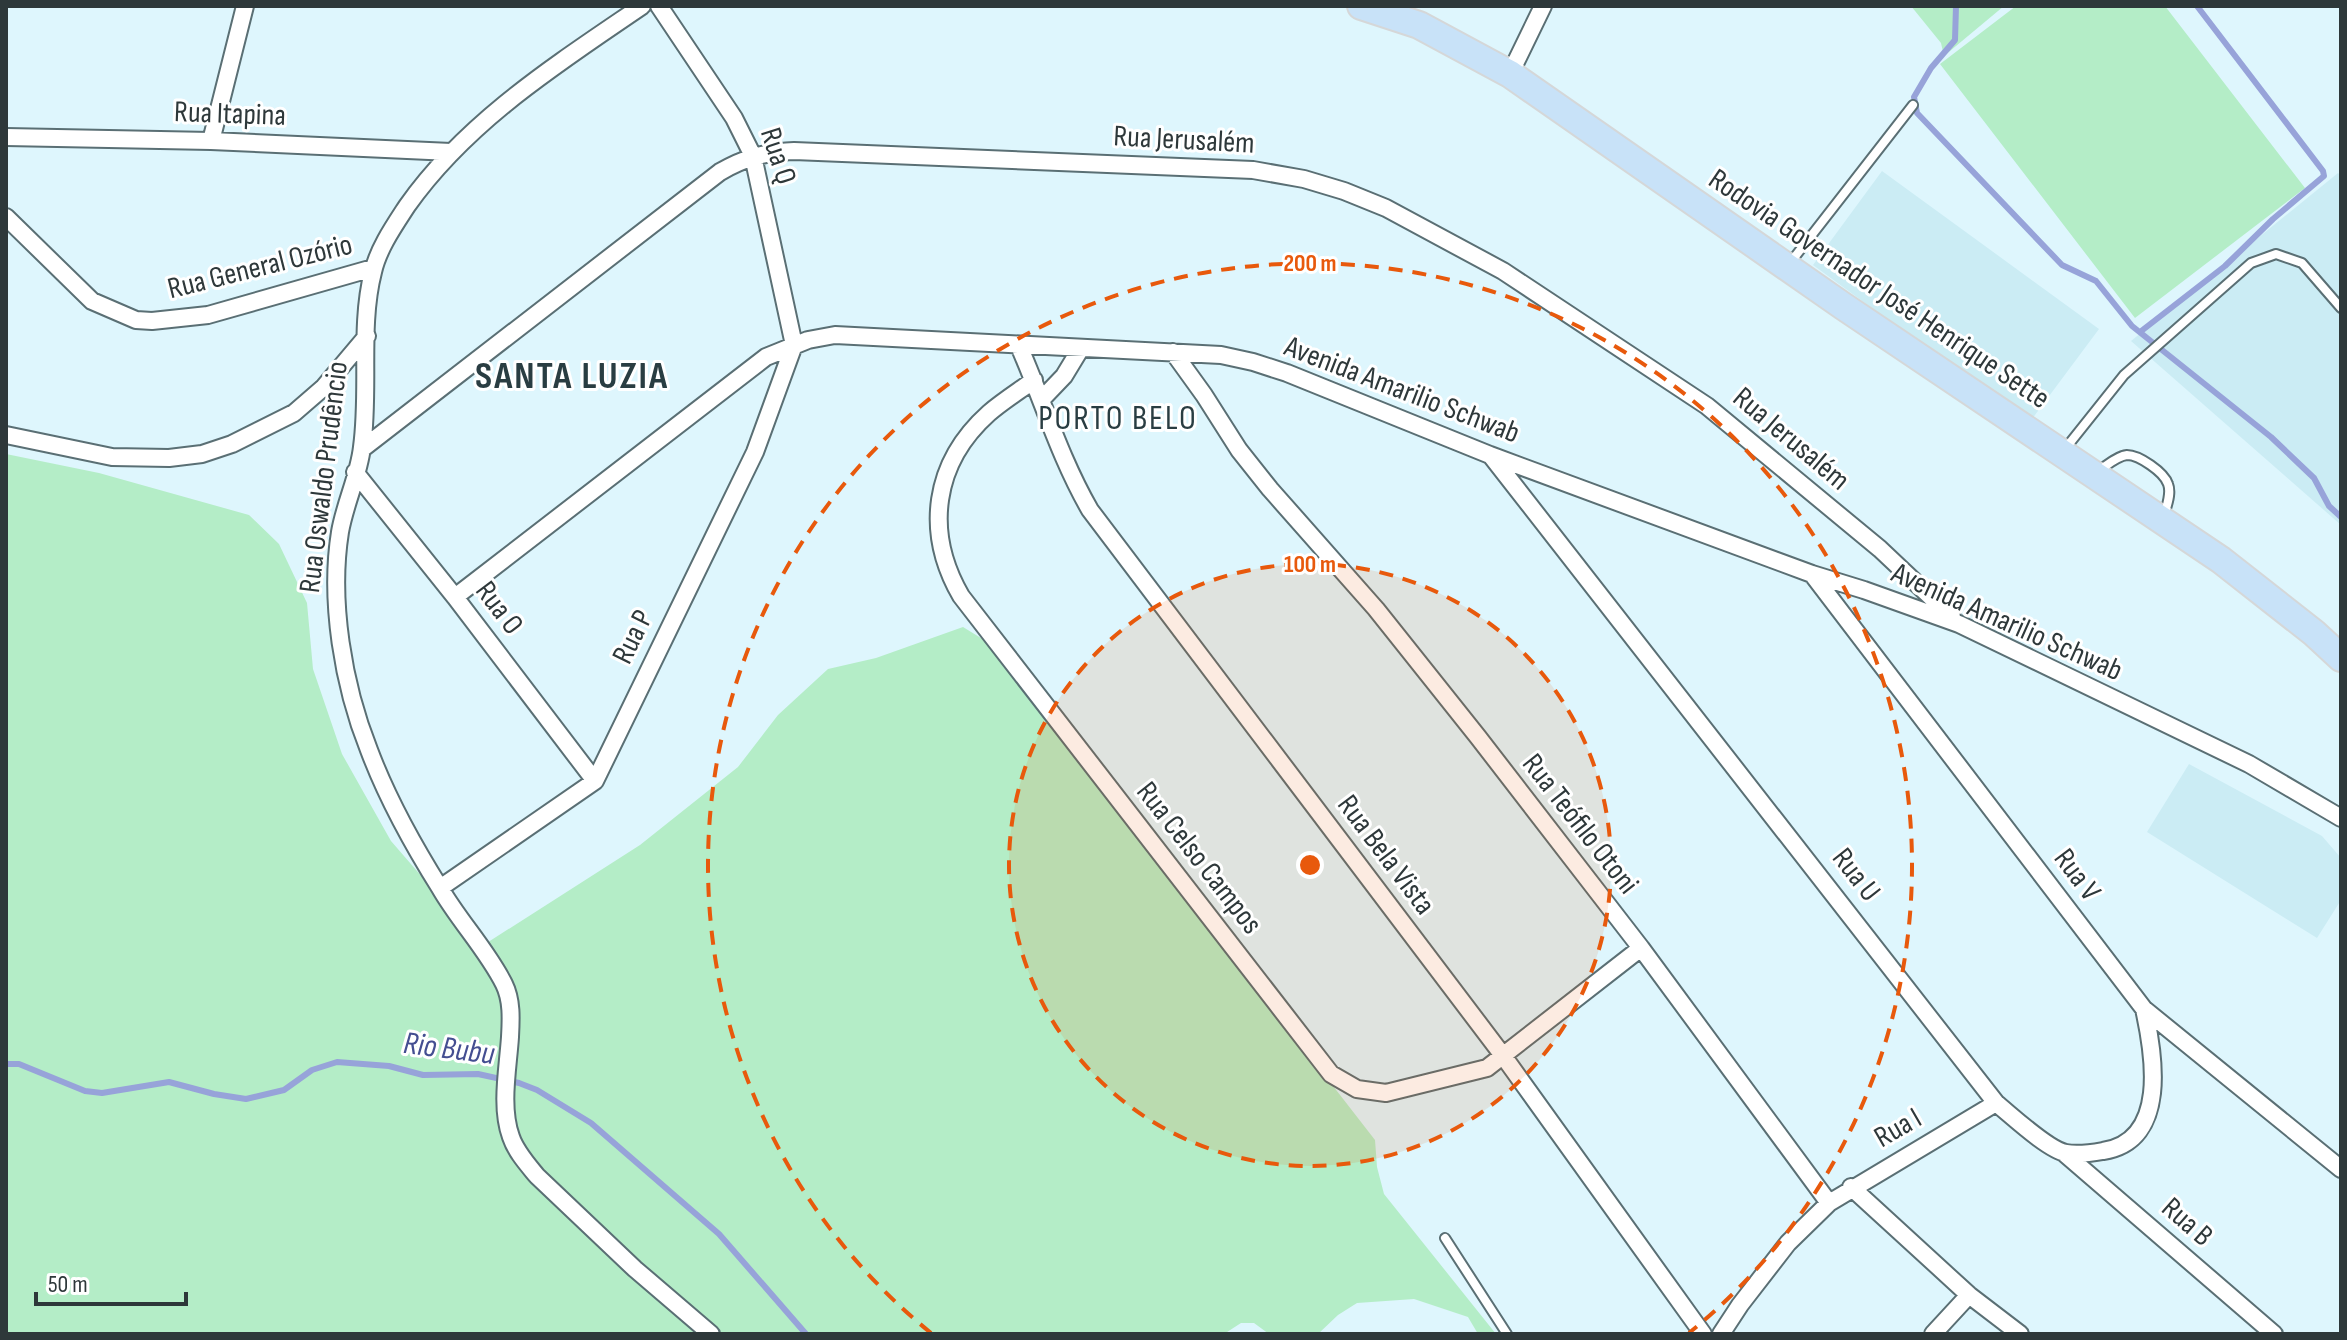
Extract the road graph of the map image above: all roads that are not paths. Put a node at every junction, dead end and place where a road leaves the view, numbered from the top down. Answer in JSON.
{"nodes":[{"id":1,"x":245,"y":6,"type":"edge"},
{"id":2,"x":642,"y":6,"type":"edge"},
{"id":3,"x":659,"y":6,"type":"edge"},
{"id":4,"x":1361,"y":6,"type":"edge"},
{"id":5,"x":1543,"y":6,"type":"edge"},
{"id":6,"x":1510,"y":74,"type":"junction"},
{"id":7,"x":1913,"y":105,"type":"dead end"},
{"id":8,"x":6,"y":137,"type":"edge"},
{"id":9,"x":211,"y":141,"type":"junction"},
{"id":10,"x":451,"y":152,"type":"junction"},
{"id":11,"x":753,"y":156,"type":"junction"},
{"id":12,"x":6,"y":217,"type":"edge"},
{"id":13,"x":1787,"y":267,"type":"junction"},
{"id":14,"x":373,"y":268,"type":"junction"},
{"id":15,"x":2341,"y":308,"type":"edge"},
{"id":16,"x":367,"y":336,"type":"junction"},
{"id":17,"x":794,"y":345,"type":"junction"},
{"id":18,"x":1019,"y":346,"type":"junction"},
{"id":19,"x":1081,"y":348,"type":"junction"},
{"id":20,"x":1173,"y":352,"type":"junction"},
{"id":21,"x":1034,"y":380,"type":"junction"},
{"id":22,"x":1042,"y":399,"type":"junction"},
{"id":23,"x":6,"y":435,"type":"edge"},
{"id":24,"x":362,"y":449,"type":"junction"},
{"id":25,"x":2062,"y":453,"type":"junction"},
{"id":26,"x":1490,"y":455,"type":"junction"},
{"id":27,"x":355,"y":472,"type":"junction"},
{"id":28,"x":2094,"y":474,"type":"junction"},
{"id":29,"x":2163,"y":521,"type":"junction"},
{"id":30,"x":1812,"y":574,"type":"junction"},
{"id":31,"x":455,"y":597,"type":"junction"},
{"id":32,"x":1959,"y":624,"type":"junction"},
{"id":33,"x":2341,"y":658,"type":"edge"},
{"id":34,"x":595,"y":781,"type":"junction"},
{"id":35,"x":2341,"y":818,"type":"edge"},
{"id":36,"x":440,"y":888,"type":"junction"},
{"id":37,"x":1641,"y":948,"type":"junction"},
{"id":38,"x":2144,"y":1009,"type":"junction"},
{"id":39,"x":1504,"y":1057,"type":"junction"},
{"id":40,"x":1996,"y":1103,"type":"junction"},
{"id":41,"x":2064,"y":1153,"type":"junction"},
{"id":42,"x":2341,"y":1169,"type":"edge"},
{"id":43,"x":1851,"y":1187,"type":"junction"},
{"id":44,"x":1829,"y":1203,"type":"junction"},
{"id":45,"x":1445,"y":1238,"type":"dead end"},
{"id":46,"x":1969,"y":1295,"type":"junction"},
{"id":47,"x":711,"y":1334,"type":"edge"},
{"id":48,"x":1507,"y":1334,"type":"edge"},
{"id":49,"x":1703,"y":1334,"type":"edge"},
{"id":50,"x":1721,"y":1334,"type":"edge"},
{"id":51,"x":1933,"y":1334,"type":"edge"},
{"id":52,"x":2020,"y":1334,"type":"edge"},
{"id":53,"x":2274,"y":1334,"type":"edge"}],
"edges":[{"from":1,"to":9,"type":"street"},
{"from":2,"to":10,"type":"street","name":"Rua Oswaldo Prudêncio"},
{"from":3,"to":11,"type":"street","name":"Rua Q"},
{"from":4,"to":6,"type":"main road","name":"Rodovia Governador José Henrique Sette"},
{"from":5,"to":6,"type":"street"},
{"from":6,"to":13,"type":"main road","name":"Rodovia Governador José Henrique Sette"},
{"from":7,"to":13,"type":"lane"},
{"from":8,"to":9,"type":"street","name":"Rua Itapina"},
{"from":9,"to":10,"type":"street","name":"Rua Itapina"},
{"from":10,"to":14,"type":"street","name":"Rua Oswaldo Prudêncio"},
{"from":11,"to":17,"type":"street","name":"Rua Q"},
{"from":11,"to":24,"type":"street","name":"Rua Jerusalém"},
{"from":11,"to":32,"type":"street","name":"Rua Jerusalém"},
{"from":12,"to":14,"type":"street","name":"Rua General Ozório"},
{"from":13,"to":25,"type":"main road","name":"Rodovia Governador José Henrique Sette"},
{"from":14,"to":16,"type":"street","name":"Rua Oswaldo Prudêncio"},
{"from":15,"to":25,"type":"lane"},
{"from":16,"to":23,"type":"street"},
{"from":16,"to":24,"type":"street","name":"Rua Oswaldo Prudêncio"},
{"from":17,"to":18,"type":"street","name":"Avenida Amarilio Schwab"},
{"from":17,"to":31,"type":"street","name":"Avenida Amarilio Schwab"},
{"from":17,"to":34,"type":"street","name":"Rua P"},
{"from":18,"to":19,"type":"street","name":"Avenida Amarilio Schwab"},
{"from":18,"to":21,"type":"street","name":"Rua Bela Vista"},
{"from":19,"to":20,"type":"street","name":"Avenida Amarilio Schwab"},
{"from":19,"to":22,"type":"street"},
{"from":20,"to":26,"type":"street","name":"Avenida Amarilio Schwab"},
{"from":20,"to":37,"type":"street","name":"Rua Teófilo Otoni"},
{"from":21,"to":22,"type":"street","name":"Rua Bela Vista"},
{"from":21,"to":39,"type":"street","name":"Rua Celso Campos"},
{"from":22,"to":39,"type":"street","name":"Rua Bela Vista"},
{"from":24,"to":27,"type":"street","name":"Rua Oswaldo Prudêncio"},
{"from":25,"to":28,"type":"main road","name":"Rodovia Governador José Henrique Sette"},
{"from":26,"to":30,"type":"street","name":"Avenida Amarilio Schwab"},
{"from":26,"to":40,"type":"street","name":"Rua U"},
{"from":27,"to":31,"type":"street","name":"Rua O"},
{"from":27,"to":36,"type":"street","name":"Rua Oswaldo Prudêncio"},
{"from":28,"to":29,"type":"main road","name":"Rodovia Governador José Henrique Sette"},
{"from":28,"to":29,"type":"lane"},
{"from":29,"to":33,"type":"main road","name":"Rodovia Governador José Henrique Sette"},
{"from":30,"to":32,"type":"street","name":"Avenida Amarilio Schwab"},
{"from":30,"to":38,"type":"street","name":"Rua V"},
{"from":31,"to":34,"type":"street","name":"Rua O"},
{"from":32,"to":35,"type":"street","name":"Avenida Amarilio Schwab"},
{"from":34,"to":36,"type":"street","name":"Rua P"},
{"from":36,"to":47,"type":"street","name":"Rua Oswaldo Prudêncio"},
{"from":37,"to":39,"type":"street","name":"Rua Celso Campos"},
{"from":37,"to":44,"type":"street","name":"Rua Teófilo Otoni"},
{"from":38,"to":41,"type":"street"},
{"from":38,"to":42,"type":"street","name":"Rua V"},
{"from":39,"to":49,"type":"street","name":"Rua Bela Vista"},
{"from":40,"to":41,"type":"street","name":"Rua U"},
{"from":40,"to":43,"type":"street","name":"Rua I"},
{"from":41,"to":53,"type":"street","name":"Rua B"},
{"from":43,"to":44,"type":"street","name":"Rua I"},
{"from":43,"to":46,"type":"street"},
{"from":44,"to":50,"type":"street"},
{"from":45,"to":48,"type":"lane"},
{"from":46,"to":51,"type":"street"},
{"from":46,"to":52,"type":"street"}]}
